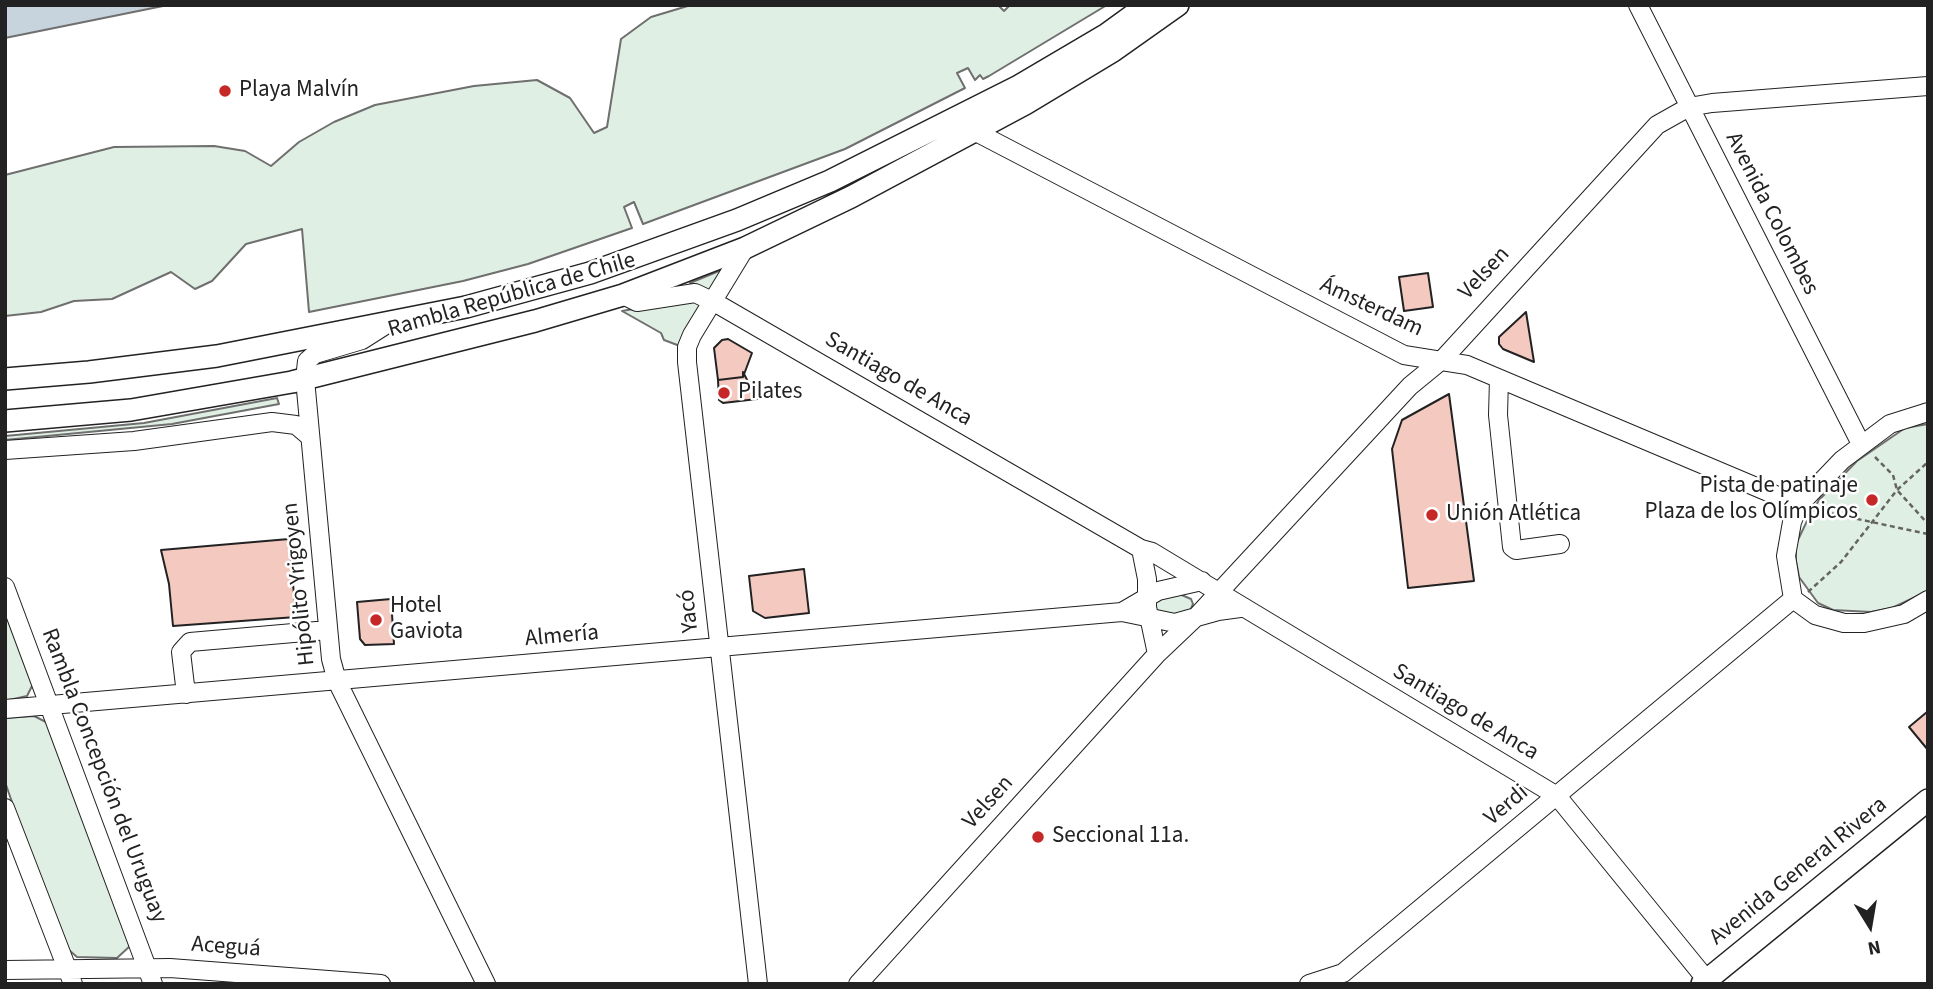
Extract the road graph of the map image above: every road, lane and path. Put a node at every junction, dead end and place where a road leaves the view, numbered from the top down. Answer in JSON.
{"nodes":[{"id":1,"x":1147,"y":5,"type":"edge"},
{"id":2,"x":1178,"y":5,"type":"edge"},
{"id":3,"x":1638,"y":5,"type":"edge"},
{"id":4,"x":1928,"y":86,"type":"edge"},
{"id":5,"x":1689,"y":107,"type":"junction"},
{"id":6,"x":976,"y":132,"type":"junction"},
{"id":7,"x":745,"y":248,"type":"junction"},
{"id":8,"x":623,"y":295,"type":"junction"},
{"id":9,"x":714,"y":302,"type":"junction"},
{"id":10,"x":387,"y":323,"type":"junction"},
{"id":11,"x":1443,"y":359,"type":"junction"},
{"id":12,"x":5,"y":379,"type":"edge"},
{"id":13,"x":304,"y":379,"type":"junction"},
{"id":14,"x":1499,"y":379,"type":"junction"},
{"id":15,"x":1928,"y":412,"type":"edge"},
{"id":16,"x":5,"y":421,"type":"edge"},
{"id":17,"x":310,"y":438,"type":"junction"},
{"id":18,"x":1861,"y":444,"type":"junction"},
{"id":19,"x":5,"y":450,"type":"edge"},
{"id":20,"x":1928,"y":462,"type":"edge"},
{"id":21,"x":1897,"y":490,"type":"junction"},
{"id":22,"x":1799,"y":505,"type":"junction"},
{"id":23,"x":1872,"y":524,"type":"junction"},
{"id":24,"x":1928,"y":524,"type":"edge"},
{"id":25,"x":1928,"y":534,"type":"edge"},
{"id":26,"x":1560,"y":544,"type":"dead end"},
{"id":27,"x":1141,"y":549,"type":"junction"},
{"id":28,"x":1232,"y":576,"type":"junction"},
{"id":29,"x":1198,"y":582,"type":"junction"},
{"id":30,"x":5,"y":587,"type":"edge"},
{"id":31,"x":1217,"y":594,"type":"junction"},
{"id":32,"x":1146,"y":595,"type":"junction"},
{"id":33,"x":1793,"y":599,"type":"junction"},
{"id":34,"x":1928,"y":600,"type":"edge"},
{"id":35,"x":1240,"y":608,"type":"junction"},
{"id":36,"x":1122,"y":612,"type":"junction"},
{"id":37,"x":1196,"y":617,"type":"junction"},
{"id":38,"x":1150,"y":620,"type":"junction"},
{"id":39,"x":328,"y":630,"type":"junction"},
{"id":40,"x":718,"y":648,"type":"junction"},
{"id":41,"x":1157,"y":654,"type":"junction"},
{"id":42,"x":337,"y":681,"type":"junction"},
{"id":43,"x":186,"y":694,"type":"junction"},
{"id":44,"x":51,"y":705,"type":"junction"},
{"id":45,"x":5,"y":709,"type":"edge"},
{"id":46,"x":1557,"y":796,"type":"junction"},
{"id":47,"x":1928,"y":800,"type":"edge"},
{"id":48,"x":5,"y":808,"type":"edge"},
{"id":49,"x":5,"y":970,"type":"edge"},
{"id":50,"x":70,"y":976,"type":"edge"},
{"id":51,"x":151,"y":976,"type":"edge"},
{"id":52,"x":1344,"y":978,"type":"edge"},
{"id":53,"x":1706,"y":983,"type":"edge"},
{"id":54,"x":381,"y":984,"type":"edge"},
{"id":55,"x":486,"y":984,"type":"edge"},
{"id":56,"x":758,"y":984,"type":"edge"},
{"id":57,"x":858,"y":984,"type":"edge"},
{"id":58,"x":1309,"y":984,"type":"edge"}],
"edges":[{"from":1,"to":10,"type":"main road","name":"Rambla República de Chile"},
{"from":2,"to":6,"type":"main road","name":"Rambla República de Chile"},
{"from":3,"to":5,"type":"street","name":"Avenida Colombes"},
{"from":4,"to":5,"type":"street","name":"Velsen"},
{"from":5,"to":11,"type":"street","name":"Velsen"},
{"from":5,"to":18,"type":"street","name":"Avenida Colombes"},
{"from":6,"to":7,"type":"main road","name":"Rambla República de Chile"},
{"from":6,"to":11,"type":"street","name":"Ámsterdam"},
{"from":7,"to":8,"type":"main road","name":"Rambla República de Chile"},
{"from":7,"to":9,"type":"street","name":"Yacó"},
{"from":8,"to":9,"type":"street","name":"Santiago de Anca"},
{"from":8,"to":13,"type":"main road","name":"Rambla República de Chile"},
{"from":9,"to":27,"type":"street","name":"Santiago de Anca"},
{"from":9,"to":40,"type":"street","name":"Yacó"},
{"from":10,"to":12,"type":"main road","name":"Rambla República de Chile"},
{"from":10,"to":13,"type":"street"},
{"from":11,"to":14,"type":"street","name":"Ámsterdam"},
{"from":11,"to":28,"type":"street","name":"Velsen"},
{"from":13,"to":16,"type":"main road","name":"Rambla República de Chile"},
{"from":13,"to":17,"type":"street","name":"Hipólito Yrigoyen"},
{"from":14,"to":22,"type":"street","name":"Ámsterdam"},
{"from":14,"to":26,"type":"street"},
{"from":15,"to":18,"type":"street"},
{"from":17,"to":19,"type":"street"},
{"from":17,"to":39,"type":"street","name":"Hipólito Yrigoyen"},
{"from":18,"to":21,"type":"path"},
{"from":18,"to":22,"type":"street"},
{"from":20,"to":21,"type":"path"},
{"from":21,"to":23,"type":"path"},
{"from":21,"to":24,"type":"path"},
{"from":22,"to":23,"type":"path"},
{"from":22,"to":33,"type":"street"},
{"from":23,"to":25,"type":"path"},
{"from":23,"to":33,"type":"path"},
{"from":27,"to":29,"type":"street","name":"Santiago de Anca"},
{"from":27,"to":32,"type":"street"},
{"from":28,"to":29,"type":"street"},
{"from":28,"to":31,"type":"street","name":"Velsen"},
{"from":29,"to":31,"type":"street","name":"Santiago de Anca"},
{"from":29,"to":32,"type":"street"},
{"from":30,"to":44,"type":"street","name":"Rambla Concepción del Uruguay"},
{"from":31,"to":35,"type":"street","name":"Santiago de Anca"},
{"from":31,"to":37,"type":"street","name":"Velsen"},
{"from":32,"to":36,"type":"street"},
{"from":32,"to":38,"type":"street"},
{"from":33,"to":34,"type":"street"},
{"from":33,"to":46,"type":"street","name":"Verdi"},
{"from":35,"to":37,"type":"street","name":"Almería"},
{"from":35,"to":46,"type":"street","name":"Santiago de Anca"},
{"from":36,"to":38,"type":"street","name":"Almería"},
{"from":36,"to":40,"type":"street","name":"Almería"},
{"from":37,"to":38,"type":"street","name":"Almería"},
{"from":37,"to":41,"type":"street","name":"Velsen"},
{"from":38,"to":41,"type":"street"},
{"from":39,"to":42,"type":"street","name":"Hipólito Yrigoyen"},
{"from":39,"to":43,"type":"street"},
{"from":40,"to":42,"type":"street","name":"Almería"},
{"from":40,"to":56,"type":"street","name":"Yacó"},
{"from":41,"to":57,"type":"street","name":"Velsen"},
{"from":42,"to":43,"type":"street","name":"Almería"},
{"from":42,"to":55,"type":"street","name":"Hipólito Yrigoyen"},
{"from":43,"to":44,"type":"street","name":"Almería"},
{"from":44,"to":45,"type":"street","name":"Almería"},
{"from":44,"to":51,"type":"street","name":"Rambla Concepción del Uruguay"},
{"from":46,"to":52,"type":"street","name":"Verdi"},
{"from":46,"to":53,"type":"street","name":"Santiago de Anca"},
{"from":47,"to":53,"type":"main road","name":"Avenida General Rivera"},
{"from":48,"to":50,"type":"street"},
{"from":49,"to":50,"type":"street","name":"Aceguá"},
{"from":50,"to":51,"type":"street","name":"Aceguá"},
{"from":51,"to":54,"type":"street","name":"Aceguá"},
{"from":52,"to":58,"type":"street","name":"Verdi"}]}
